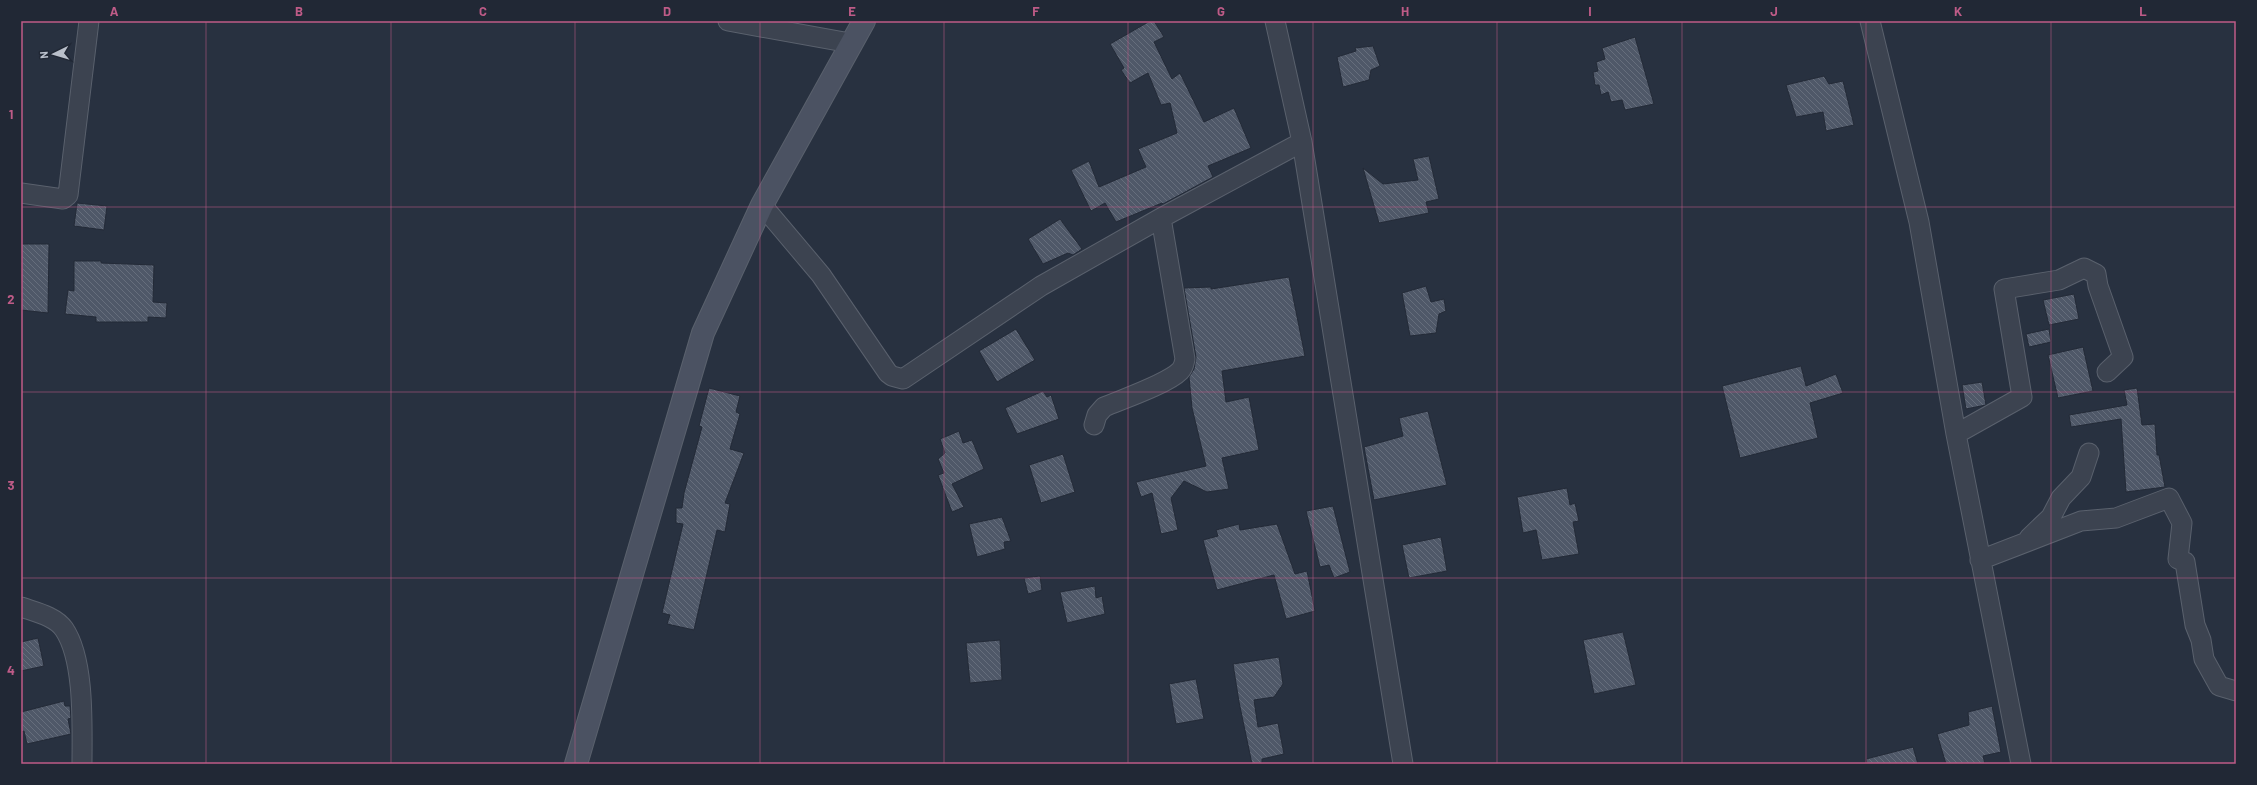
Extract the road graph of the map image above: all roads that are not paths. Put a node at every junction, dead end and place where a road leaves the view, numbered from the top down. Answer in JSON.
{"nodes":[{"id":1,"x":89,"y":21,"type":"edge"},
{"id":2,"x":728,"y":21,"type":"edge"},
{"id":3,"x":864,"y":21,"type":"edge"},
{"id":4,"x":1275,"y":21,"type":"edge"},
{"id":5,"x":1870,"y":21,"type":"edge"},
{"id":6,"x":850,"y":43,"type":"junction"},
{"id":7,"x":1302,"y":142,"type":"junction"},
{"id":8,"x":21,"y":193,"type":"edge"},
{"id":9,"x":762,"y":205,"type":"junction"},
{"id":10,"x":1161,"y":218,"type":"junction"},
{"id":11,"x":2107,"y":372,"type":"dead end"},
{"id":12,"x":1094,"y":425,"type":"dead end"},
{"id":13,"x":1956,"y":434,"type":"junction"},
{"id":14,"x":2089,"y":453,"type":"dead end"},
{"id":15,"x":2024,"y":543,"type":"junction"},
{"id":16,"x":1980,"y":560,"type":"junction"},
{"id":17,"x":21,"y":607,"type":"edge"},
{"id":18,"x":2236,"y":691,"type":"edge"},
{"id":19,"x":82,"y":764,"type":"edge"},
{"id":20,"x":576,"y":764,"type":"edge"},
{"id":21,"x":1403,"y":764,"type":"edge"},
{"id":22,"x":2021,"y":764,"type":"edge"}],
"edges":[{"from":1,"to":8,"type":"street"},
{"from":2,"to":6,"type":"street"},
{"from":3,"to":6,"type":"main road"},
{"from":4,"to":7,"type":"street"},
{"from":5,"to":13,"type":"street"},
{"from":6,"to":9,"type":"main road"},
{"from":7,"to":10,"type":"street"},
{"from":7,"to":21,"type":"street"},
{"from":9,"to":10,"type":"street"},
{"from":9,"to":20,"type":"main road"},
{"from":10,"to":12,"type":"street"},
{"from":11,"to":13,"type":"street"},
{"from":13,"to":16,"type":"street"},
{"from":14,"to":15,"type":"street"},
{"from":15,"to":16,"type":"street"},
{"from":15,"to":18,"type":"street"},
{"from":16,"to":22,"type":"street"},
{"from":17,"to":19,"type":"street"}]}
